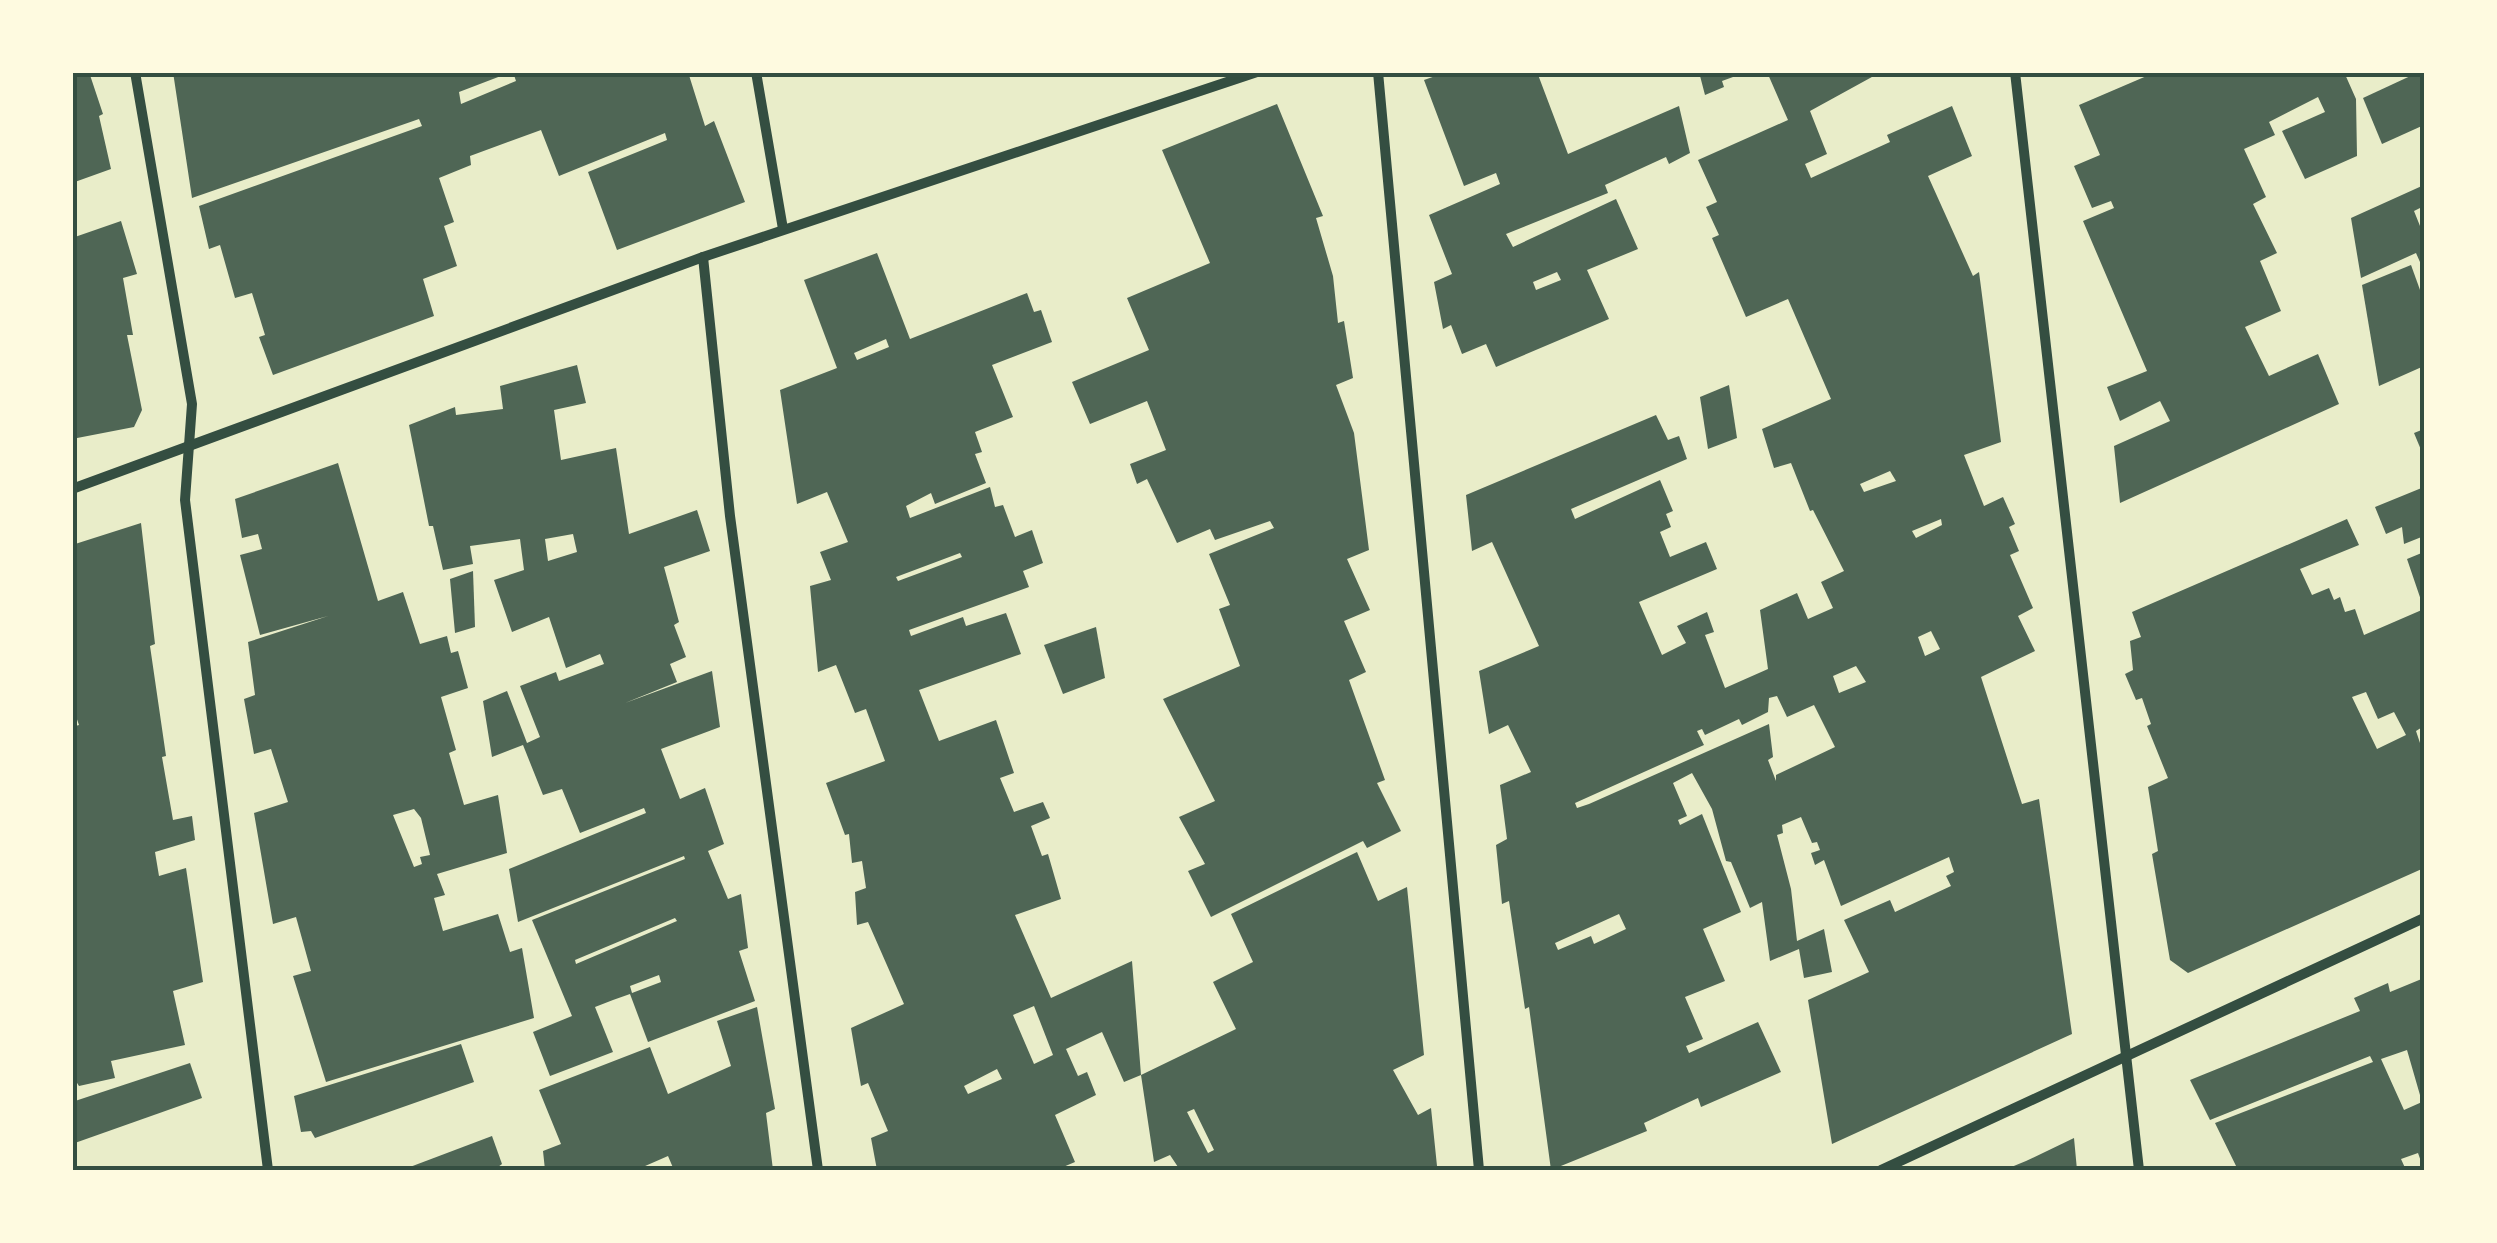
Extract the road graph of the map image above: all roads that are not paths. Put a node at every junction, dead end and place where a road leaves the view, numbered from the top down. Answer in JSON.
{"nodes":[{"id":1,"x":134,"y":72,"type":"edge"},
{"id":2,"x":756,"y":72,"type":"edge"},
{"id":3,"x":1257,"y":72,"type":"edge"},
{"id":4,"x":1378,"y":72,"type":"edge"},
{"id":5,"x":2015,"y":72,"type":"edge"},
{"id":6,"x":783,"y":229,"type":"junction"},
{"id":7,"x":703,"y":257,"type":"junction"},
{"id":8,"x":192,"y":445,"type":"junction"},
{"id":9,"x":72,"y":489,"type":"edge"},
{"id":10,"x":2424,"y":918,"type":"edge"},
{"id":11,"x":2126,"y":1058,"type":"junction"},
{"id":12,"x":268,"y":1170,"type":"edge"},
{"id":13,"x":818,"y":1170,"type":"edge"},
{"id":14,"x":1480,"y":1170,"type":"edge"},
{"id":15,"x":1882,"y":1170,"type":"edge"},
{"id":16,"x":2140,"y":1170,"type":"edge"}],
"edges":[{"from":1,"to":8,"type":"street"},
{"from":2,"to":6,"type":"street"},
{"from":3,"to":6,"type":"street"},
{"from":4,"to":14,"type":"street"},
{"from":5,"to":11,"type":"street"},
{"from":6,"to":7,"type":"street"},
{"from":7,"to":8,"type":"street"},
{"from":7,"to":13,"type":"street"},
{"from":8,"to":9,"type":"street"},
{"from":8,"to":12,"type":"street"},
{"from":10,"to":11,"type":"street"},
{"from":11,"to":15,"type":"street"},
{"from":11,"to":16,"type":"street"}]}
